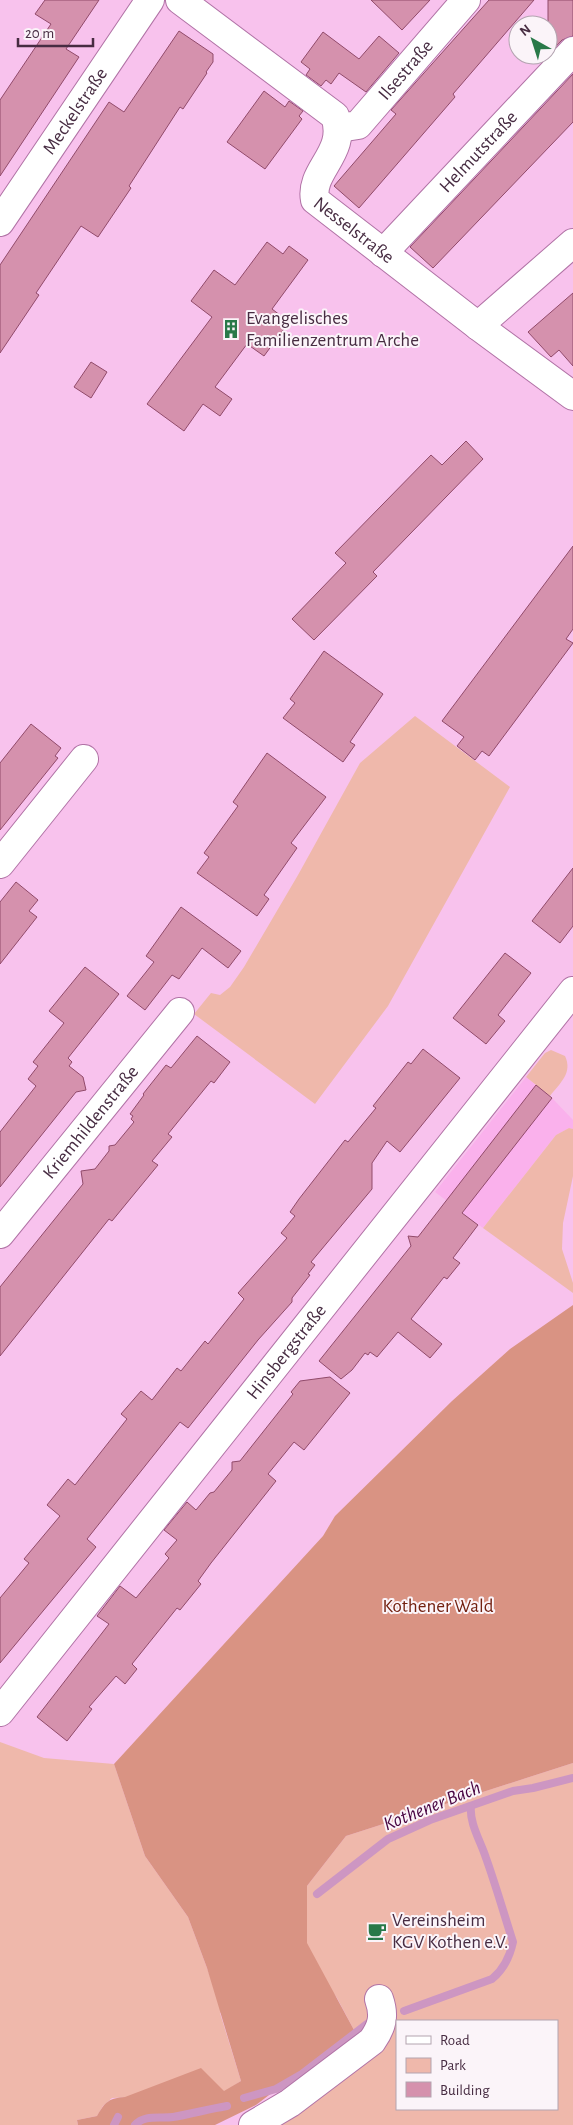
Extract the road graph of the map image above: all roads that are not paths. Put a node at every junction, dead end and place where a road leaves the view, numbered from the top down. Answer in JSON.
{"nodes":[{"id":1,"x":150,"y":0,"type":"edge"},
{"id":2,"x":180,"y":0,"type":"edge"},
{"id":3,"x":466,"y":0,"type":"edge"},
{"id":4,"x":573,"y":51,"type":"edge"},
{"id":5,"x":339,"y":128,"type":"junction"},
{"id":6,"x":0,"y":222,"type":"edge"},
{"id":7,"x":573,"y":243,"type":"edge"},
{"id":8,"x":383,"y":253,"type":"junction"},
{"id":9,"x":478,"y":326,"type":"junction"},
{"id":10,"x":573,"y":396,"type":"edge"},
{"id":11,"x":84,"y":759,"type":"dead end"},
{"id":12,"x":0,"y":864,"type":"edge"},
{"id":13,"x":573,"y":991,"type":"edge"},
{"id":14,"x":180,"y":1012,"type":"dead end"},
{"id":15,"x":0,"y":1234,"type":"edge"},
{"id":16,"x":0,"y":1712,"type":"edge"},
{"id":17,"x":379,"y":1999,"type":"dead end"},
{"id":18,"x":253,"y":2125,"type":"edge"}],
"edges":[{"from":1,"to":6,"type":"street","name":"Meckelstraße"},
{"from":2,"to":5,"type":"street"},
{"from":3,"to":5,"type":"street","name":"Ilsestraße"},
{"from":4,"to":8,"type":"street","name":"Helmutstraße"},
{"from":5,"to":8,"type":"street","name":"Nesselstraße"},
{"from":7,"to":9,"type":"street"},
{"from":8,"to":9,"type":"street","name":"Nesselstraße"},
{"from":9,"to":10,"type":"street","name":"Nesselstraße"},
{"from":11,"to":12,"type":"street"},
{"from":13,"to":16,"type":"street","name":"Hinsbergstraße"},
{"from":14,"to":15,"type":"street","name":"Kriemhildenstraße"},
{"from":17,"to":18,"type":"street"}]}
